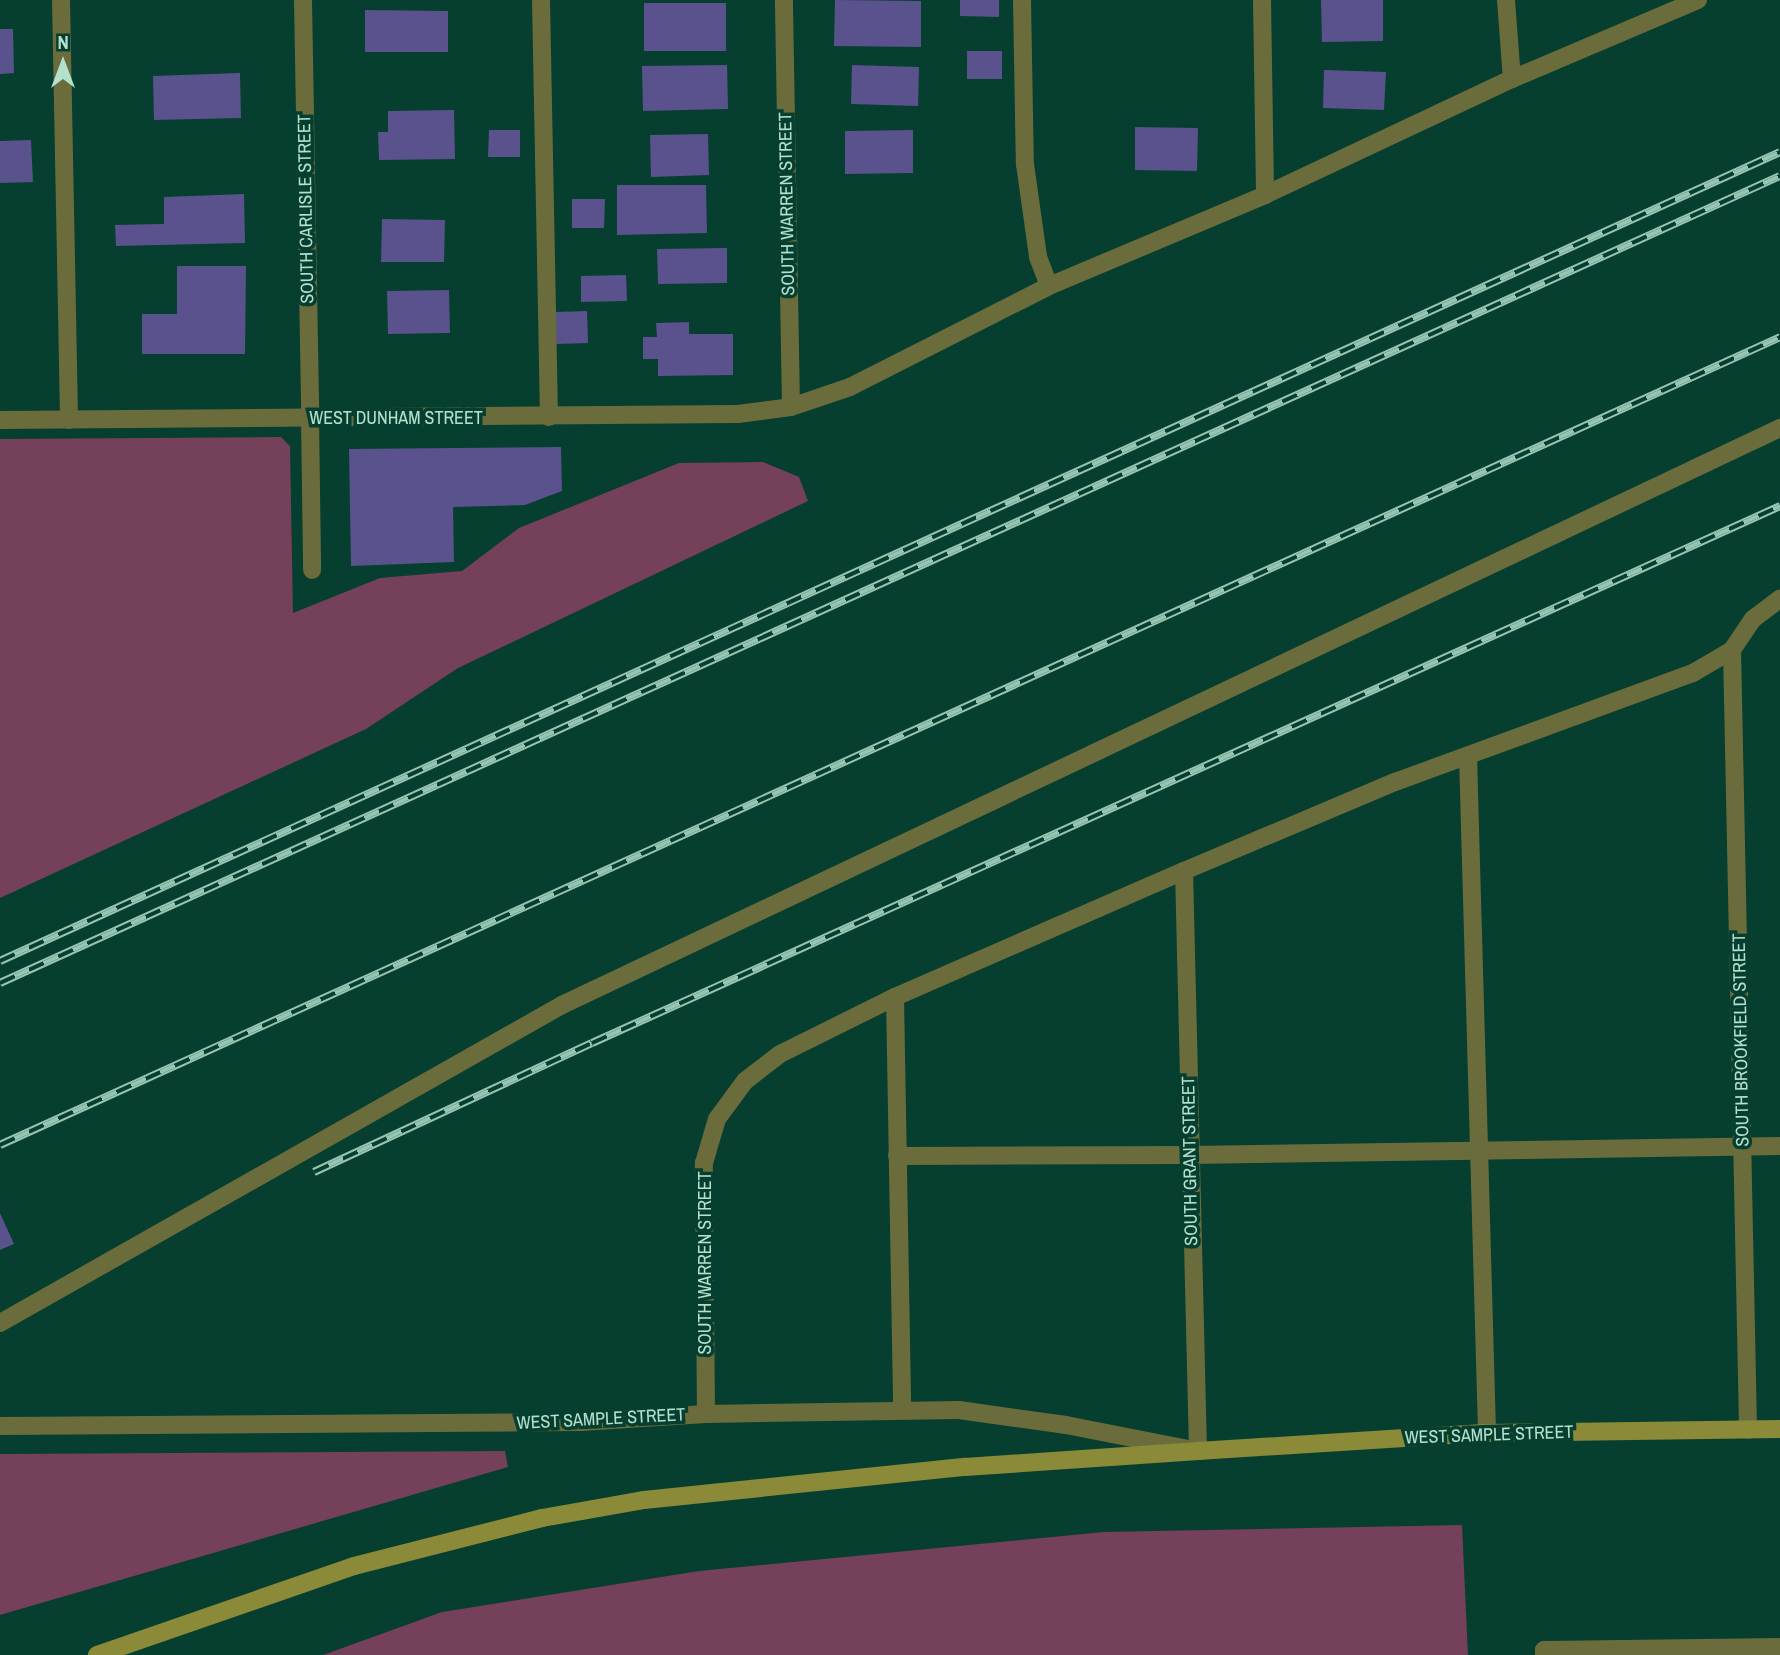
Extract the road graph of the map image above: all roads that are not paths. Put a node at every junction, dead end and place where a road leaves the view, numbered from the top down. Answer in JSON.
{"nodes":[{"id":1,"x":61,"y":0,"type":"edge"},
{"id":2,"x":303,"y":0,"type":"edge"},
{"id":3,"x":541,"y":0,"type":"edge"},
{"id":4,"x":784,"y":0,"type":"edge"},
{"id":5,"x":1022,"y":0,"type":"edge"},
{"id":6,"x":1262,"y":0,"type":"edge"},
{"id":7,"x":1506,"y":0,"type":"edge"},
{"id":8,"x":1698,"y":0,"type":"edge"},
{"id":9,"x":1512,"y":79,"type":"junction"},
{"id":10,"x":1265,"y":195,"type":"junction"},
{"id":11,"x":1049,"y":286,"type":"junction"},
{"id":12,"x":791,"y":407,"type":"junction"},
{"id":13,"x":549,"y":417,"type":"junction"},
{"id":14,"x":310,"y":418,"type":"junction"},
{"id":15,"x":0,"y":420,"type":"edge"},
{"id":16,"x":69,"y":420,"type":"junction"},
{"id":17,"x":1780,"y":428,"type":"edge"},
{"id":18,"x":312,"y":570,"type":"dead end"},
{"id":19,"x":1780,"y":599,"type":"edge"},
{"id":20,"x":1732,"y":650,"type":"junction"},
{"id":21,"x":1468,"y":756,"type":"junction"},
{"id":22,"x":1184,"y":871,"type":"junction"},
{"id":23,"x":895,"y":997,"type":"junction"},
{"id":24,"x":1744,"y":1146,"type":"junction"},
{"id":25,"x":1780,"y":1146,"type":"edge"},
{"id":26,"x":1480,"y":1152,"type":"junction"},
{"id":27,"x":1190,"y":1155,"type":"junction"},
{"id":28,"x":897,"y":1156,"type":"junction"},
{"id":29,"x":0,"y":1323,"type":"edge"},
{"id":30,"x":902,"y":1409,"type":"junction"},
{"id":31,"x":706,"y":1413,"type":"junction"},
{"id":32,"x":0,"y":1426,"type":"edge"},
{"id":33,"x":1780,"y":1429,"type":"edge"},
{"id":34,"x":1748,"y":1430,"type":"junction"},
{"id":35,"x":1488,"y":1433,"type":"junction"},
{"id":36,"x":1198,"y":1451,"type":"junction"},
{"id":37,"x":1780,"y":1647,"type":"edge"},
{"id":38,"x":97,"y":1655,"type":"edge"},
{"id":39,"x":1544,"y":1655,"type":"edge"}],
"edges":[{"from":1,"to":16,"type":"street"},
{"from":2,"to":14,"type":"street","name":"SOUTH CARLISLE STREET"},
{"from":3,"to":13,"type":"street"},
{"from":4,"to":12,"type":"street","name":"SOUTH WARREN STREET"},
{"from":5,"to":11,"type":"street"},
{"from":6,"to":10,"type":"street"},
{"from":7,"to":9,"type":"street"},
{"from":8,"to":9,"type":"street","name":"WEST DUNHAM STREET"},
{"from":9,"to":10,"type":"street","name":"WEST DUNHAM STREET"},
{"from":10,"to":11,"type":"street","name":"WEST DUNHAM STREET"},
{"from":11,"to":12,"type":"street","name":"WEST DUNHAM STREET"},
{"from":12,"to":13,"type":"street","name":"WEST DUNHAM STREET"},
{"from":13,"to":14,"type":"street","name":"WEST DUNHAM STREET"},
{"from":14,"to":16,"type":"street","name":"WEST DUNHAM STREET"},
{"from":14,"to":18,"type":"street","name":"SOUTH CARLISLE STREET"},
{"from":15,"to":16,"type":"street","name":"WEST DUNHAM STREET"},
{"from":17,"to":29,"type":"street"},
{"from":19,"to":20,"type":"street"},
{"from":20,"to":21,"type":"street","name":"SOUTH WARREN STREET"},
{"from":20,"to":24,"type":"street","name":"SOUTH BROOKFIELD STREET"},
{"from":21,"to":22,"type":"street","name":"SOUTH WARREN STREET"},
{"from":21,"to":26,"type":"street"},
{"from":22,"to":23,"type":"street","name":"SOUTH WARREN STREET"},
{"from":22,"to":27,"type":"street","name":"SOUTH GRANT STREET"},
{"from":23,"to":28,"type":"street"},
{"from":23,"to":31,"type":"street","name":"SOUTH WARREN STREET"},
{"from":24,"to":25,"type":"street"},
{"from":24,"to":26,"type":"street"},
{"from":24,"to":34,"type":"street","name":"SOUTH BROOKFIELD STREET"},
{"from":26,"to":27,"type":"street"},
{"from":26,"to":35,"type":"street"},
{"from":27,"to":28,"type":"street"},
{"from":27,"to":36,"type":"street","name":"SOUTH GRANT STREET"},
{"from":28,"to":30,"type":"street"},
{"from":30,"to":31,"type":"street","name":"WEST SAMPLE STREET"},
{"from":30,"to":36,"type":"street","name":"WEST SAMPLE STREET"},
{"from":31,"to":32,"type":"street","name":"WEST SAMPLE STREET"},
{"from":33,"to":34,"type":"main road","name":"WEST SAMPLE STREET"},
{"from":34,"to":35,"type":"main road","name":"WEST SAMPLE STREET"},
{"from":35,"to":36,"type":"main road","name":"WEST SAMPLE STREET"},
{"from":36,"to":38,"type":"main road","name":"WEST SAMPLE STREET"},
{"from":37,"to":39,"type":"street"}]}
